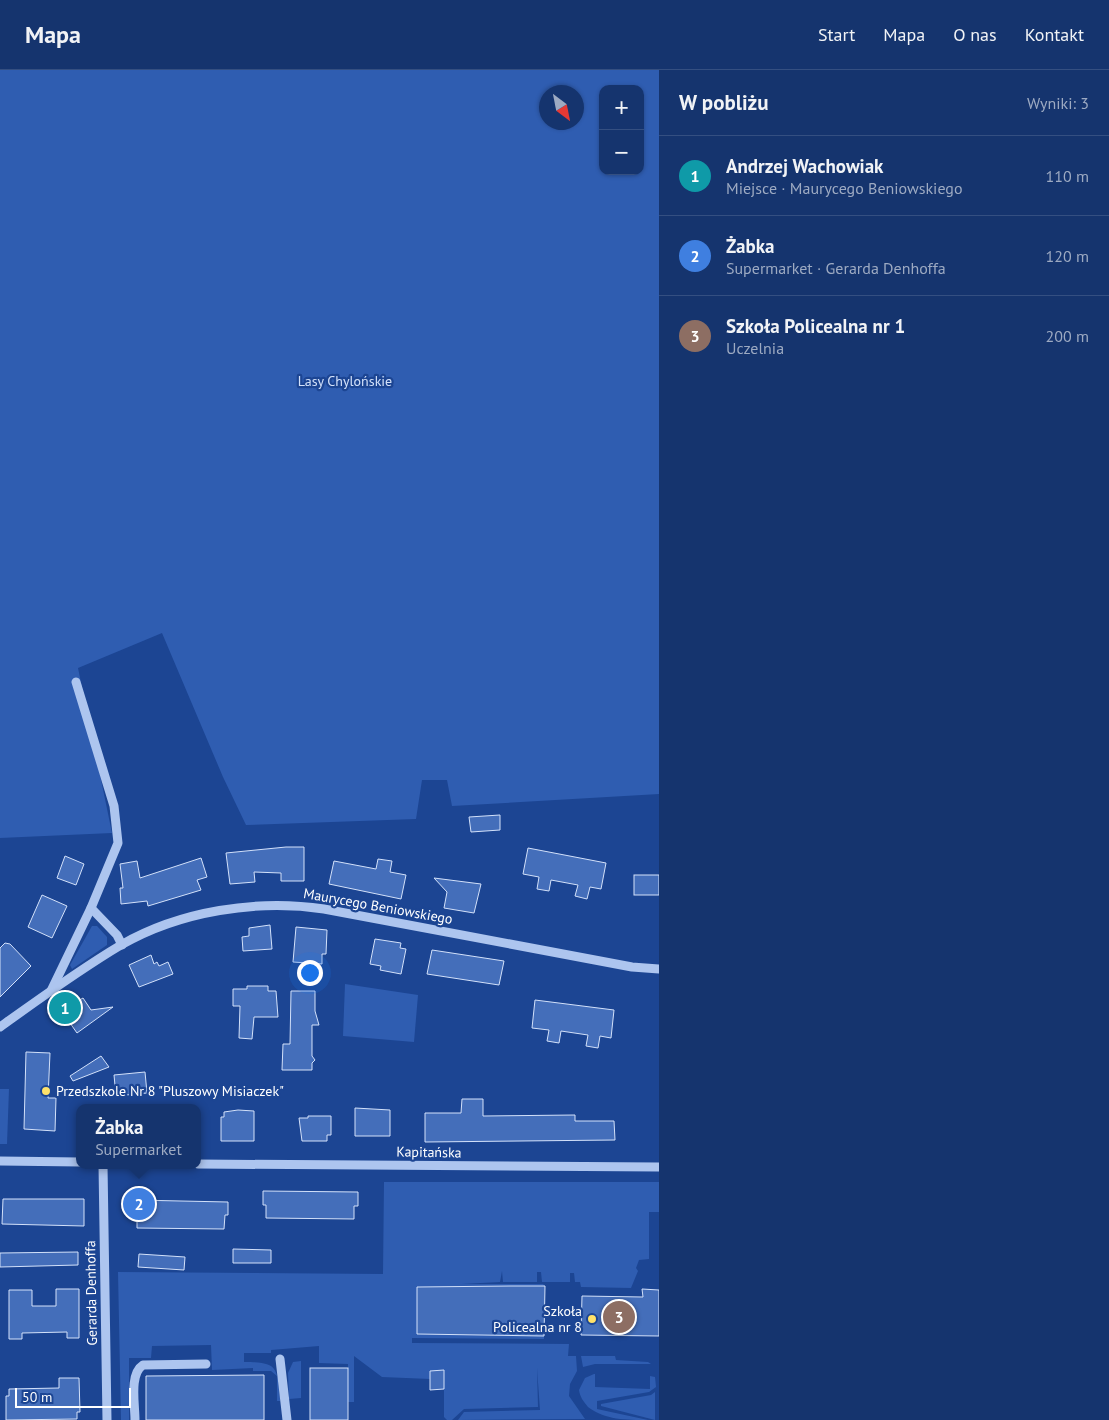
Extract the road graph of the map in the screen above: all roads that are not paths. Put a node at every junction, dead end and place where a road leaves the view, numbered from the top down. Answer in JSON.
{"nodes":[{"id":1,"x":76,"y":682,"type":"dead end"},
{"id":2,"x":91,"y":908,"type":"junction"},
{"id":3,"x":122,"y":945,"type":"junction"},
{"id":4,"x":659,"y":969,"type":"edge"},
{"id":5,"x":51,"y":990,"type":"junction"},
{"id":6,"x":0,"y":1026,"type":"edge"},
{"id":7,"x":0,"y":1161,"type":"edge"},
{"id":8,"x":76,"y":1162,"type":"edge"},
{"id":9,"x":201,"y":1164,"type":"edge"},
{"id":10,"x":659,"y":1167,"type":"edge"},
{"id":11,"x":103,"y":1169,"type":"edge"},
{"id":12,"x":280,"y":1359,"type":"dead end"},
{"id":13,"x":206,"y":1364,"type":"dead end"},
{"id":14,"x":107,"y":1420,"type":"edge"},
{"id":15,"x":135,"y":1420,"type":"edge"},
{"id":16,"x":287,"y":1420,"type":"edge"}],
"edges":[{"from":1,"to":2,"type":"street"},
{"from":2,"to":3,"type":"street"},
{"from":2,"to":5,"type":"street"},
{"from":3,"to":4,"type":"street","name":"Maurycego Beniowskiego"},
{"from":3,"to":5,"type":"street","name":"Maurycego Beniowskiego"},
{"from":5,"to":6,"type":"street","name":"Maurycego Beniowskiego"},
{"from":7,"to":8,"type":"street"},
{"from":9,"to":10,"type":"street","name":"Kapitańska"},
{"from":11,"to":14,"type":"street","name":"Gerarda Denhoffa"},
{"from":12,"to":16,"type":"street"},
{"from":13,"to":15,"type":"street"}]}
